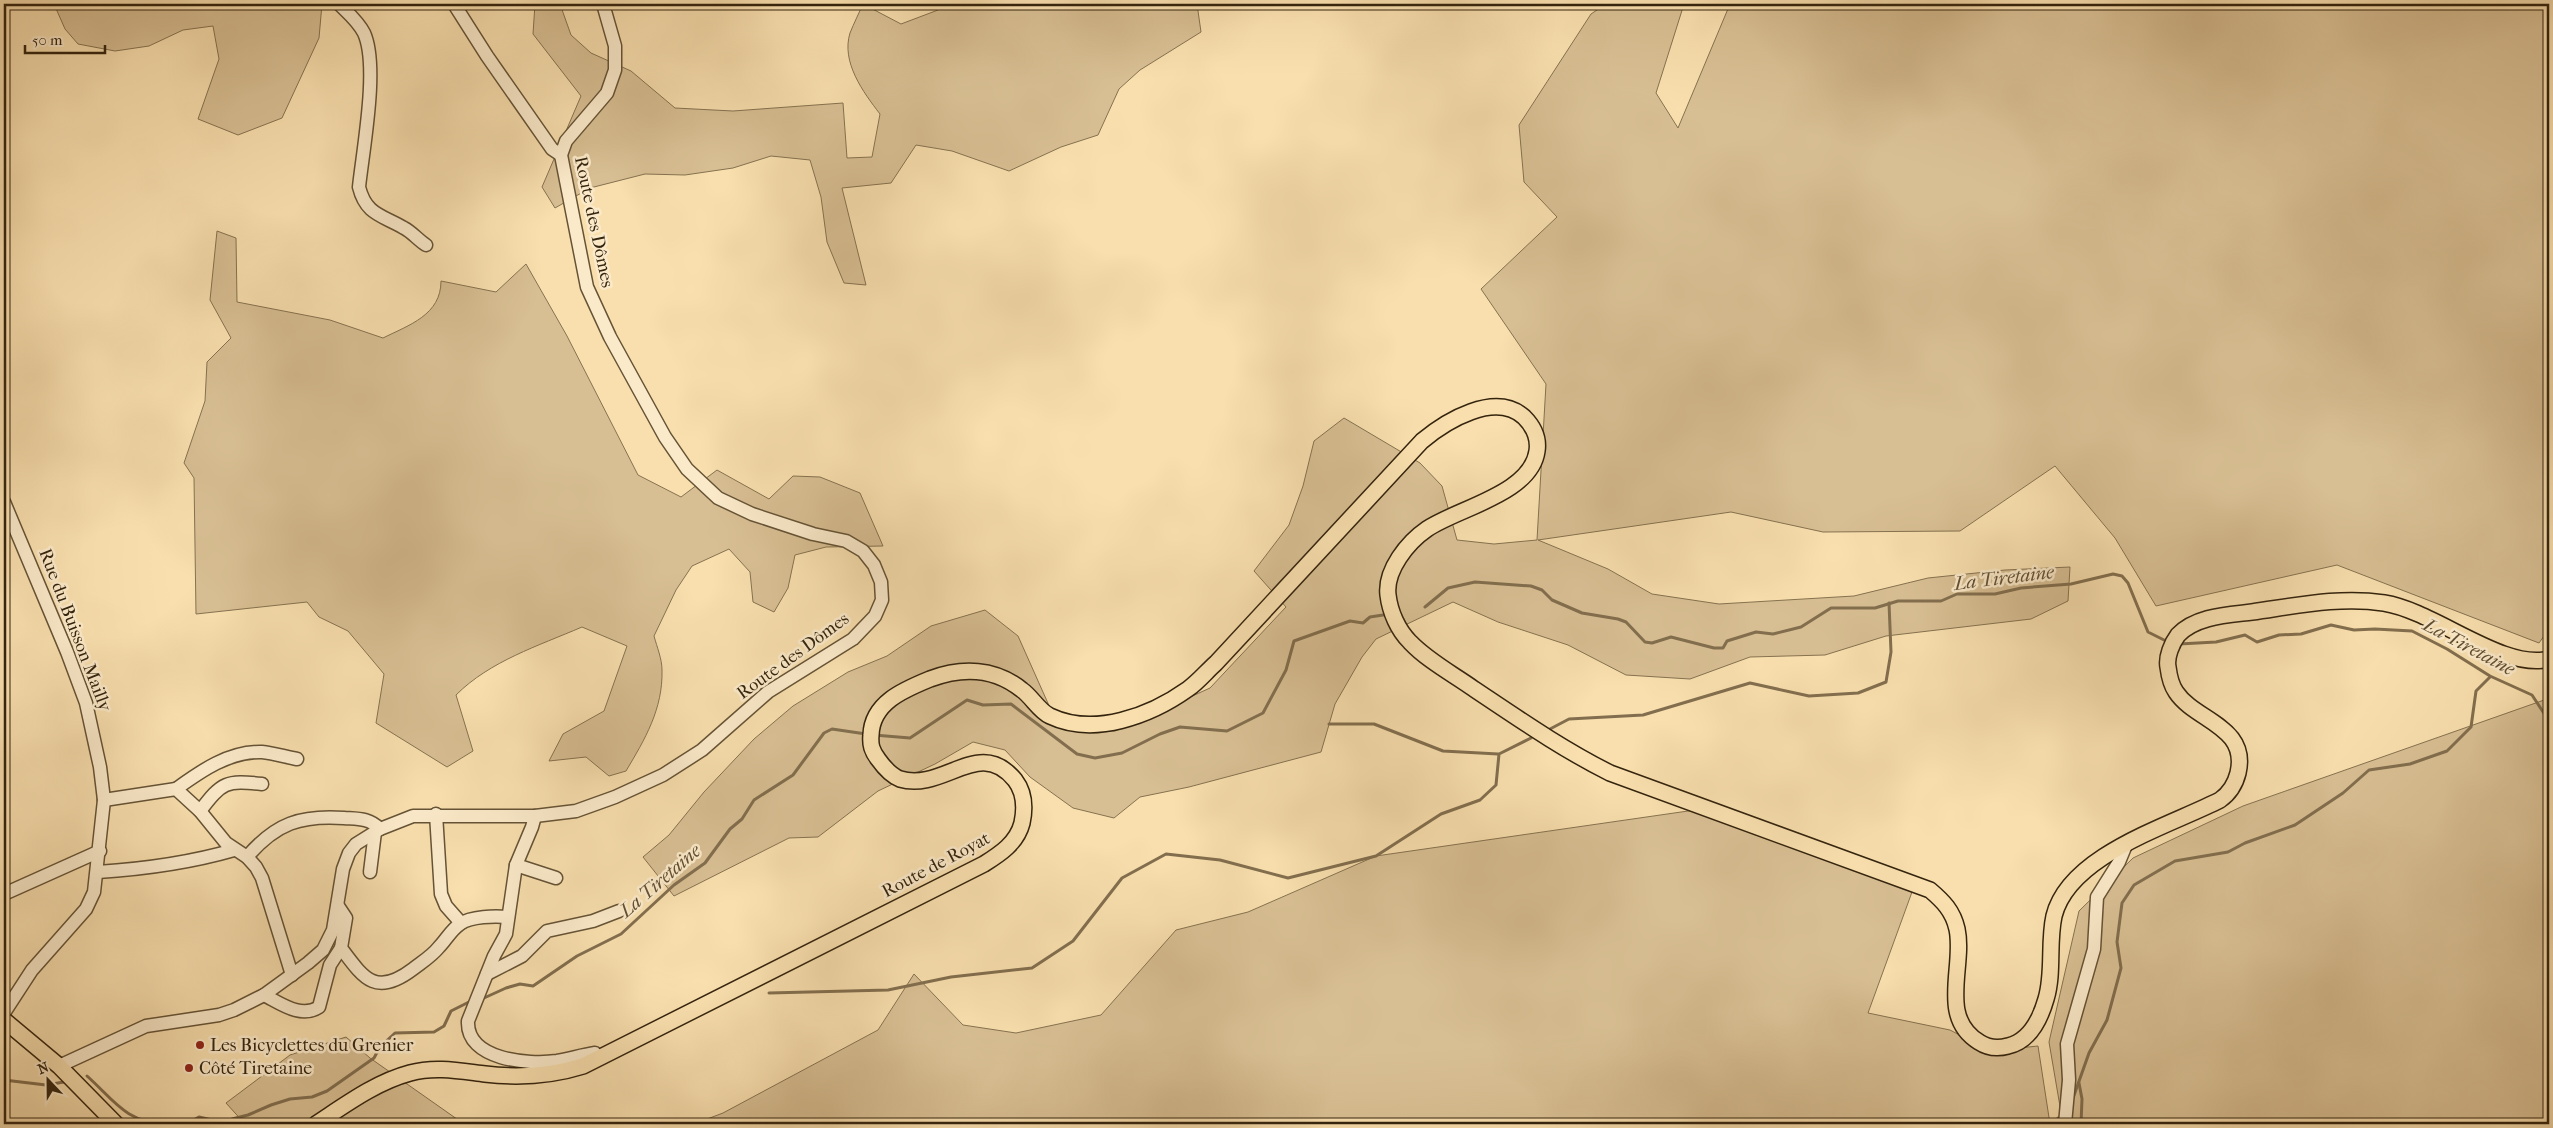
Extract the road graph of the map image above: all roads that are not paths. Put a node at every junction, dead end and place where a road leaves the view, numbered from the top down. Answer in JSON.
{"nodes":[{"id":1,"x":339,"y":4,"type":"edge"},
{"id":2,"x":454,"y":4,"type":"edge"},
{"id":3,"x":603,"y":4,"type":"edge"},
{"id":4,"x":561,"y":154,"type":"junction"},
{"id":5,"x":426,"y":246,"type":"dead end"},
{"id":6,"x":4,"y":502,"type":"edge"},
{"id":7,"x":2549,"y":660,"type":"edge"},
{"id":8,"x":297,"y":759,"type":"dead end"},
{"id":9,"x":262,"y":784,"type":"dead end"},
{"id":10,"x":176,"y":789,"type":"junction"},
{"id":11,"x":104,"y":800,"type":"junction"},
{"id":12,"x":200,"y":811,"type":"junction"},
{"id":13,"x":436,"y":814,"type":"junction"},
{"id":14,"x":535,"y":816,"type":"junction"},
{"id":15,"x":378,"y":830,"type":"junction"},
{"id":16,"x":2126,"y":845,"type":"junction"},
{"id":17,"x":234,"y":850,"type":"junction"},
{"id":18,"x":100,"y":851,"type":"junction"},
{"id":19,"x":247,"y":857,"type":"junction"},
{"id":20,"x":516,"y":865,"type":"junction"},
{"id":21,"x":98,"y":872,"type":"junction"},
{"id":22,"x":370,"y":872,"type":"dead end"},
{"id":23,"x":556,"y":878,"type":"dead end"},
{"id":24,"x":4,"y":894,"type":"edge"},
{"id":25,"x":338,"y":906,"type":"junction"},
{"id":26,"x":619,"y":912,"type":"dead end"},
{"id":27,"x":508,"y":917,"type":"junction"},
{"id":28,"x":461,"y":923,"type":"junction"},
{"id":29,"x":341,"y":948,"type":"junction"},
{"id":30,"x":487,"y":974,"type":"junction"},
{"id":31,"x":292,"y":975,"type":"junction"},
{"id":32,"x":264,"y":995,"type":"junction"},
{"id":33,"x":4,"y":1013,"type":"edge"},
{"id":34,"x":4,"y":1020,"type":"edge"},
{"id":35,"x":599,"y":1058,"type":"junction"},
{"id":36,"x":59,"y":1066,"type":"junction"},
{"id":37,"x":116,"y":1124,"type":"edge"},
{"id":38,"x":316,"y":1124,"type":"edge"},
{"id":39,"x":2065,"y":1124,"type":"edge"}],
"edges":[{"from":1,"to":5,"type":"street"},
{"from":2,"to":4,"type":"street"},
{"from":3,"to":4,"type":"street","name":"Route des Dômes"},
{"from":4,"to":14,"type":"street","name":"Route des Dômes"},
{"from":6,"to":11,"type":"street","name":"Rue du Buisson Mailly"},
{"from":7,"to":16,"type":"main road","name":"Route de Royat"},
{"from":8,"to":10,"type":"street"},
{"from":9,"to":12,"type":"street"},
{"from":10,"to":11,"type":"street"},
{"from":10,"to":12,"type":"street"},
{"from":11,"to":18,"type":"street","name":"Rue du Buisson Mailly"},
{"from":12,"to":17,"type":"street"},
{"from":13,"to":14,"type":"street","name":"Route des Dômes"},
{"from":13,"to":15,"type":"street","name":"Route des Dômes"},
{"from":13,"to":28,"type":"street"},
{"from":14,"to":20,"type":"street"},
{"from":15,"to":19,"type":"street"},
{"from":15,"to":22,"type":"street"},
{"from":15,"to":25,"type":"street","name":"Route des Dômes"},
{"from":16,"to":35,"type":"main road","name":"Route de Royat"},
{"from":16,"to":39,"type":"street"},
{"from":17,"to":19,"type":"street"},
{"from":17,"to":21,"type":"street"},
{"from":18,"to":21,"type":"street","name":"Rue du Buisson Mailly"},
{"from":18,"to":24,"type":"street"},
{"from":19,"to":31,"type":"street"},
{"from":20,"to":23,"type":"street"},
{"from":20,"to":27,"type":"street"},
{"from":21,"to":33,"type":"street","name":"Rue du Buisson Mailly"},
{"from":25,"to":29,"type":"street"},
{"from":25,"to":31,"type":"street","name":"Route des Dômes"},
{"from":26,"to":30,"type":"street"},
{"from":27,"to":28,"type":"street"},
{"from":27,"to":30,"type":"street"},
{"from":28,"to":29,"type":"street"},
{"from":29,"to":32,"type":"street"},
{"from":30,"to":35,"type":"street"},
{"from":31,"to":32,"type":"street","name":"Route des Dômes"},
{"from":32,"to":36,"type":"street","name":"Route des Dômes"},
{"from":34,"to":36,"type":"main road"},
{"from":35,"to":38,"type":"main road","name":"Route de Royat"},
{"from":36,"to":37,"type":"main road"}]}
